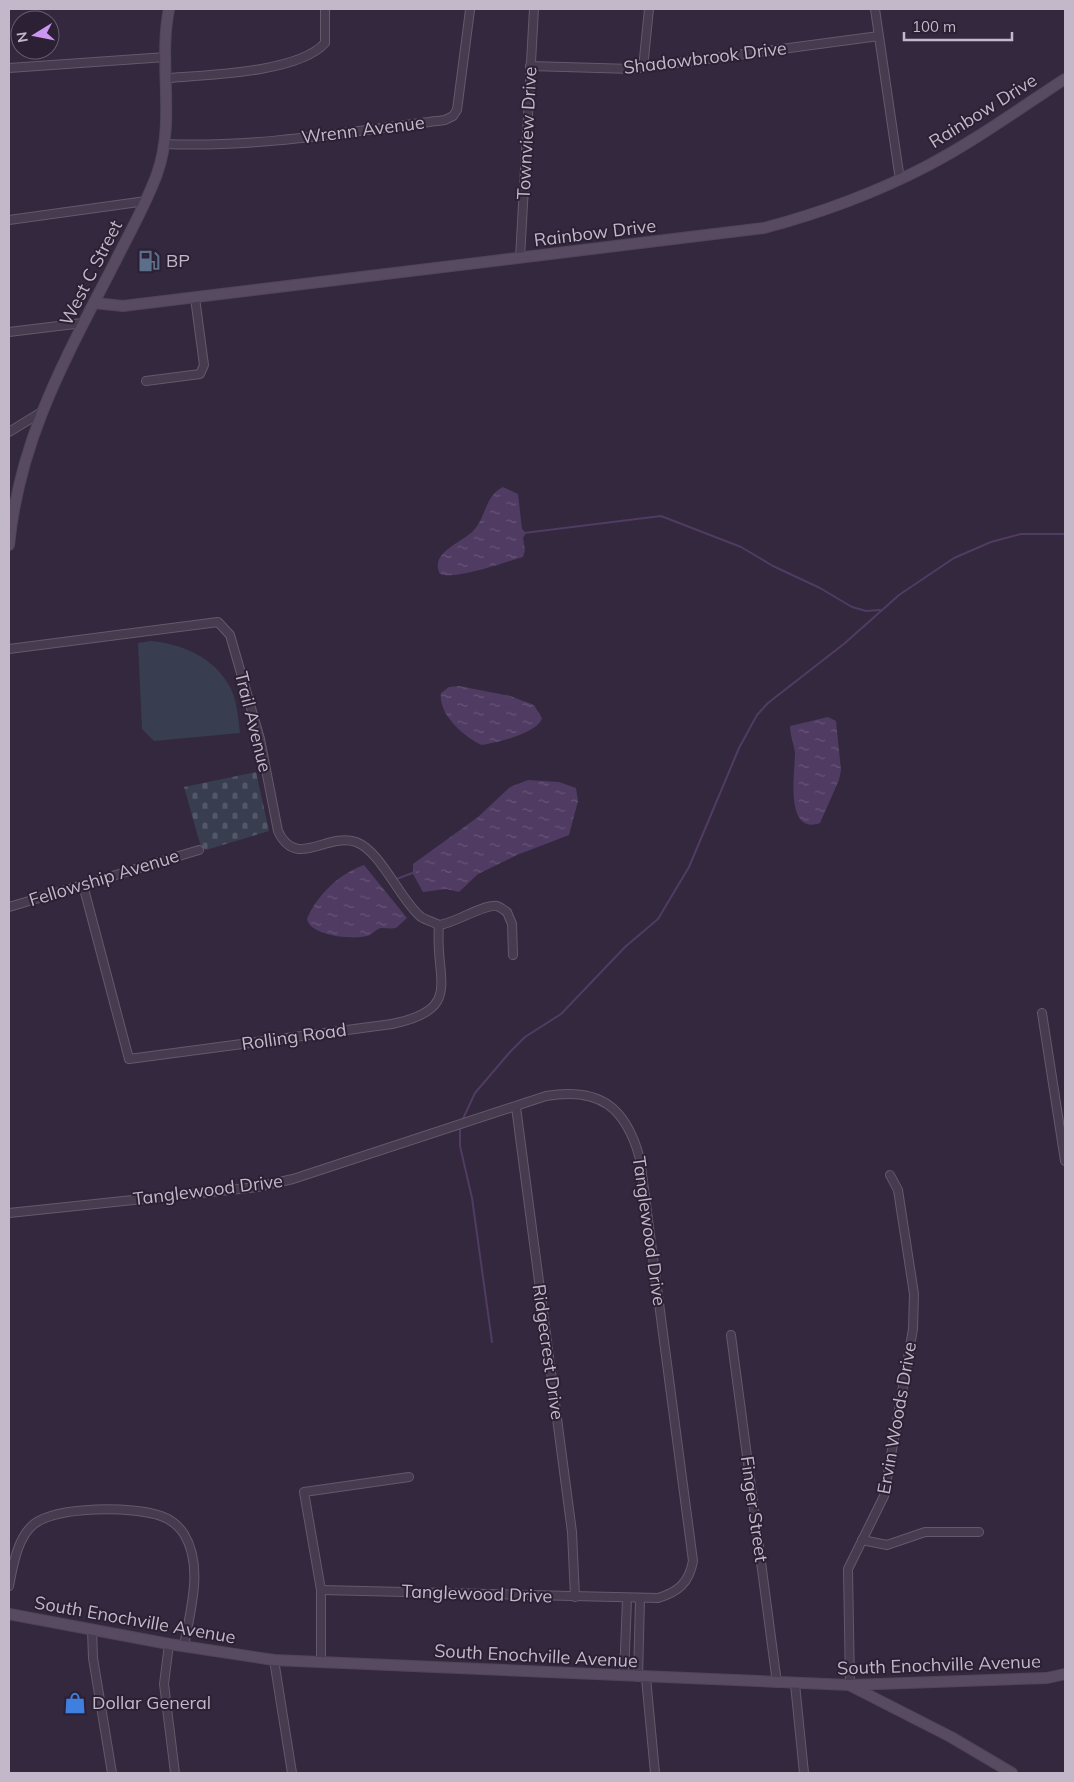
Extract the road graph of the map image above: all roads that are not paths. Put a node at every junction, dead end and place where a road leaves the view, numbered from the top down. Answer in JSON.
{"nodes":[{"id":1,"x":169,"y":9,"type":"edge"},
{"id":2,"x":325,"y":9,"type":"edge"},
{"id":3,"x":534,"y":9,"type":"edge"},
{"id":4,"x":648,"y":9,"type":"edge"},
{"id":5,"x":875,"y":9,"type":"edge"},
{"id":6,"x":470,"y":10,"type":"edge"},
{"id":7,"x":879,"y":36,"type":"junction"},
{"id":8,"x":166,"y":57,"type":"junction"},
{"id":9,"x":530,"y":66,"type":"junction"},
{"id":10,"x":9,"y":68,"type":"edge"},
{"id":11,"x":643,"y":68,"type":"junction"},
{"id":12,"x":167,"y":78,"type":"junction"},
{"id":13,"x":1065,"y":79,"type":"edge"},
{"id":14,"x":165,"y":144,"type":"junction"},
{"id":15,"x":900,"y":180,"type":"junction"},
{"id":16,"x":146,"y":201,"type":"junction"},
{"id":17,"x":9,"y":220,"type":"edge"},
{"id":18,"x":520,"y":258,"type":"junction"},
{"id":19,"x":196,"y":298,"type":"junction"},
{"id":20,"x":94,"y":303,"type":"junction"},
{"id":21,"x":83,"y":323,"type":"junction"},
{"id":22,"x":9,"y":332,"type":"edge"},
{"id":23,"x":146,"y":381,"type":"dead end"},
{"id":24,"x":40,"y":413,"type":"junction"},
{"id":25,"x":9,"y":432,"type":"edge"},
{"id":26,"x":9,"y":546,"type":"edge"},
{"id":27,"x":9,"y":648,"type":"edge"},
{"id":28,"x":198,"y":850,"type":"dead end"},
{"id":29,"x":83,"y":885,"type":"junction"},
{"id":30,"x":9,"y":907,"type":"edge"},
{"id":31,"x":439,"y":925,"type":"junction"},
{"id":32,"x":513,"y":955,"type":"dead end"},
{"id":33,"x":1042,"y":1012,"type":"dead end"},
{"id":34,"x":516,"y":1106,"type":"junction"},
{"id":35,"x":1065,"y":1161,"type":"edge"},
{"id":36,"x":890,"y":1175,"type":"dead end"},
{"id":37,"x":9,"y":1213,"type":"edge"},
{"id":38,"x":731,"y":1334,"type":"dead end"},
{"id":39,"x":409,"y":1477,"type":"dead end"},
{"id":40,"x":979,"y":1532,"type":"dead end"},
{"id":41,"x":862,"y":1540,"type":"junction"},
{"id":42,"x":9,"y":1586,"type":"edge"},
{"id":43,"x":321,"y":1590,"type":"junction"},
{"id":44,"x":574,"y":1597,"type":"junction"},
{"id":45,"x":626,"y":1599,"type":"junction"},
{"id":46,"x":640,"y":1599,"type":"junction"},
{"id":47,"x":9,"y":1614,"type":"edge"},
{"id":48,"x":92,"y":1630,"type":"junction"},
{"id":49,"x":169,"y":1644,"type":"junction"},
{"id":50,"x":184,"y":1646,"type":"junction"},
{"id":51,"x":274,"y":1660,"type":"junction"},
{"id":52,"x":321,"y":1663,"type":"junction"},
{"id":53,"x":1065,"y":1674,"type":"edge"},
{"id":54,"x":624,"y":1676,"type":"junction"},
{"id":55,"x":642,"y":1678,"type":"junction"},
{"id":56,"x":777,"y":1683,"type":"junction"},
{"id":57,"x":795,"y":1684,"type":"junction"},
{"id":58,"x":850,"y":1685,"type":"junction"},
{"id":59,"x":112,"y":1773,"type":"edge"},
{"id":60,"x":175,"y":1773,"type":"edge"},
{"id":61,"x":292,"y":1773,"type":"edge"},
{"id":62,"x":655,"y":1773,"type":"edge"},
{"id":63,"x":804,"y":1773,"type":"edge"},
{"id":64,"x":1012,"y":1773,"type":"edge"}],
"edges":[{"from":1,"to":8,"type":"main road","name":"West C Street"},
{"from":2,"to":12,"type":"street"},
{"from":3,"to":9,"type":"street","name":"Townview Drive"},
{"from":4,"to":11,"type":"street"},
{"from":5,"to":7,"type":"street"},
{"from":6,"to":14,"type":"street","name":"Wrenn Avenue"},
{"from":7,"to":11,"type":"street","name":"Shadowbrook Drive"},
{"from":7,"to":15,"type":"street"},
{"from":8,"to":10,"type":"street"},
{"from":8,"to":12,"type":"main road","name":"West C Street"},
{"from":9,"to":11,"type":"street","name":"Shadowbrook Drive"},
{"from":9,"to":18,"type":"street","name":"Townview Drive"},
{"from":12,"to":14,"type":"main road","name":"West C Street"},
{"from":13,"to":15,"type":"main road","name":"Rainbow Drive"},
{"from":14,"to":16,"type":"main road","name":"West C Street"},
{"from":15,"to":18,"type":"main road","name":"Rainbow Drive"},
{"from":16,"to":17,"type":"street"},
{"from":16,"to":20,"type":"main road","name":"West C Street"},
{"from":18,"to":19,"type":"main road","name":"Rainbow Drive"},
{"from":19,"to":20,"type":"main road","name":"Rainbow Drive"},
{"from":19,"to":23,"type":"street"},
{"from":20,"to":21,"type":"main road","name":"West C Street"},
{"from":21,"to":22,"type":"street"},
{"from":21,"to":24,"type":"main road","name":"West C Street"},
{"from":24,"to":25,"type":"street"},
{"from":24,"to":26,"type":"main road","name":"West C Street"},
{"from":27,"to":31,"type":"street","name":"Trail Avenue"},
{"from":28,"to":29,"type":"street","name":"Fellowship Avenue"},
{"from":29,"to":30,"type":"street","name":"Fellowship Avenue"},
{"from":29,"to":31,"type":"street","name":"Rolling Road"},
{"from":31,"to":32,"type":"street"},
{"from":33,"to":35,"type":"street"},
{"from":34,"to":37,"type":"street","name":"Tanglewood Drive"},
{"from":34,"to":44,"type":"street","name":"Ridgecrest Drive"},
{"from":34,"to":46,"type":"street","name":"Tanglewood Drive"},
{"from":36,"to":41,"type":"street","name":"Ervin Woods Drive"},
{"from":38,"to":56,"type":"street","name":"Finger Street"},
{"from":39,"to":43,"type":"street"},
{"from":40,"to":41,"type":"street"},
{"from":41,"to":58,"type":"street","name":"Ervin Woods Drive"},
{"from":42,"to":50,"type":"street"},
{"from":43,"to":44,"type":"street","name":"Tanglewood Drive"},
{"from":43,"to":52,"type":"street"},
{"from":44,"to":45,"type":"street","name":"Tanglewood Drive"},
{"from":45,"to":46,"type":"street","name":"Tanglewood Drive"},
{"from":45,"to":54,"type":"street"},
{"from":46,"to":55,"type":"street"},
{"from":47,"to":48,"type":"main road","name":"South Enochville Avenue"},
{"from":48,"to":49,"type":"main road","name":"South Enochville Avenue"},
{"from":48,"to":59,"type":"street"},
{"from":49,"to":50,"type":"main road","name":"South Enochville Avenue"},
{"from":49,"to":60,"type":"street"},
{"from":50,"to":51,"type":"main road","name":"South Enochville Avenue"},
{"from":51,"to":52,"type":"main road","name":"South Enochville Avenue"},
{"from":51,"to":61,"type":"street"},
{"from":52,"to":54,"type":"main road","name":"South Enochville Avenue"},
{"from":53,"to":58,"type":"main road","name":"South Enochville Avenue"},
{"from":54,"to":55,"type":"main road","name":"South Enochville Avenue"},
{"from":55,"to":56,"type":"main road","name":"South Enochville Avenue"},
{"from":55,"to":62,"type":"street"},
{"from":56,"to":57,"type":"main road","name":"South Enochville Avenue"},
{"from":57,"to":58,"type":"main road","name":"South Enochville Avenue"},
{"from":57,"to":63,"type":"street"},
{"from":58,"to":64,"type":"main road"}]}
